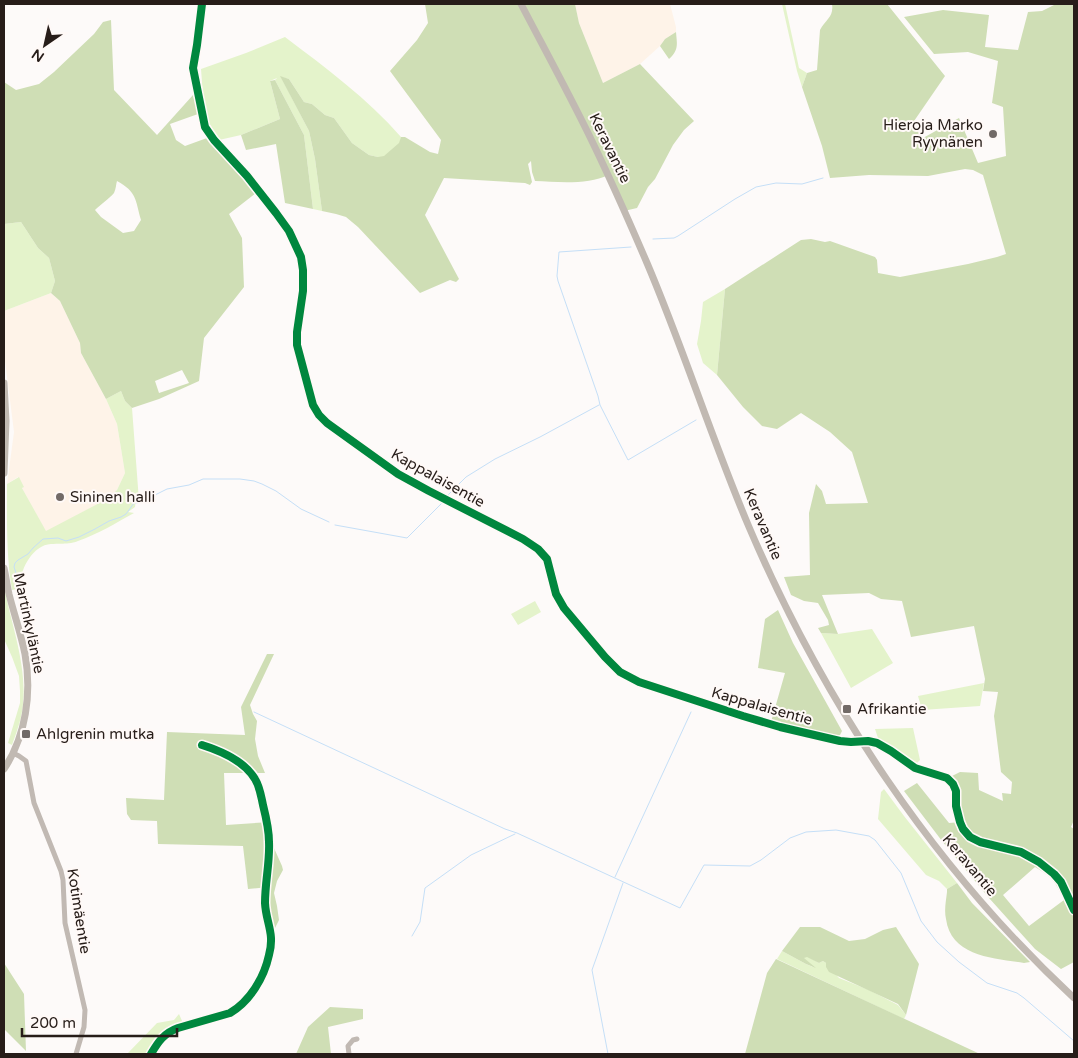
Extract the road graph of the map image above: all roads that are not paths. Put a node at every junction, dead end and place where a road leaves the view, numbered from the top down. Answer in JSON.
{"nodes":[{"id":1,"x":202,"y":4,"type":"edge"},
{"id":2,"x":521,"y":4,"type":"edge"},
{"id":3,"x":4,"y":383,"type":"edge"},
{"id":4,"x":4,"y":473,"type":"edge"},
{"id":5,"x":4,"y":568,"type":"edge"},
{"id":6,"x":861,"y":741,"type":"junction"},
{"id":7,"x":202,"y":745,"type":"dead end"},
{"id":8,"x":13,"y":753,"type":"junction"},
{"id":9,"x":4,"y":769,"type":"edge"},
{"id":10,"x":1074,"y":910,"type":"edge"},
{"id":11,"x":1074,"y":998,"type":"edge"},
{"id":12,"x":357,"y":1039,"type":"dead end"},
{"id":13,"x":76,"y":1054,"type":"edge"},
{"id":14,"x":150,"y":1054,"type":"edge"},
{"id":15,"x":349,"y":1054,"type":"edge"}],
"edges":[{"from":1,"to":6,"type":"street","name":"Kappalaisentie"},
{"from":2,"to":6,"type":"main road","name":"Keravantie"},
{"from":3,"to":4,"type":"main road"},
{"from":5,"to":8,"type":"main road","name":"Martinkyläntie"},
{"from":6,"to":10,"type":"street"},
{"from":6,"to":11,"type":"main road","name":"Keravantie"},
{"from":7,"to":14,"type":"street"},
{"from":8,"to":9,"type":"main road","name":"Martinkyläntie"},
{"from":8,"to":13,"type":"street","name":"Kotimäentie"},
{"from":12,"to":15,"type":"street"}]}
